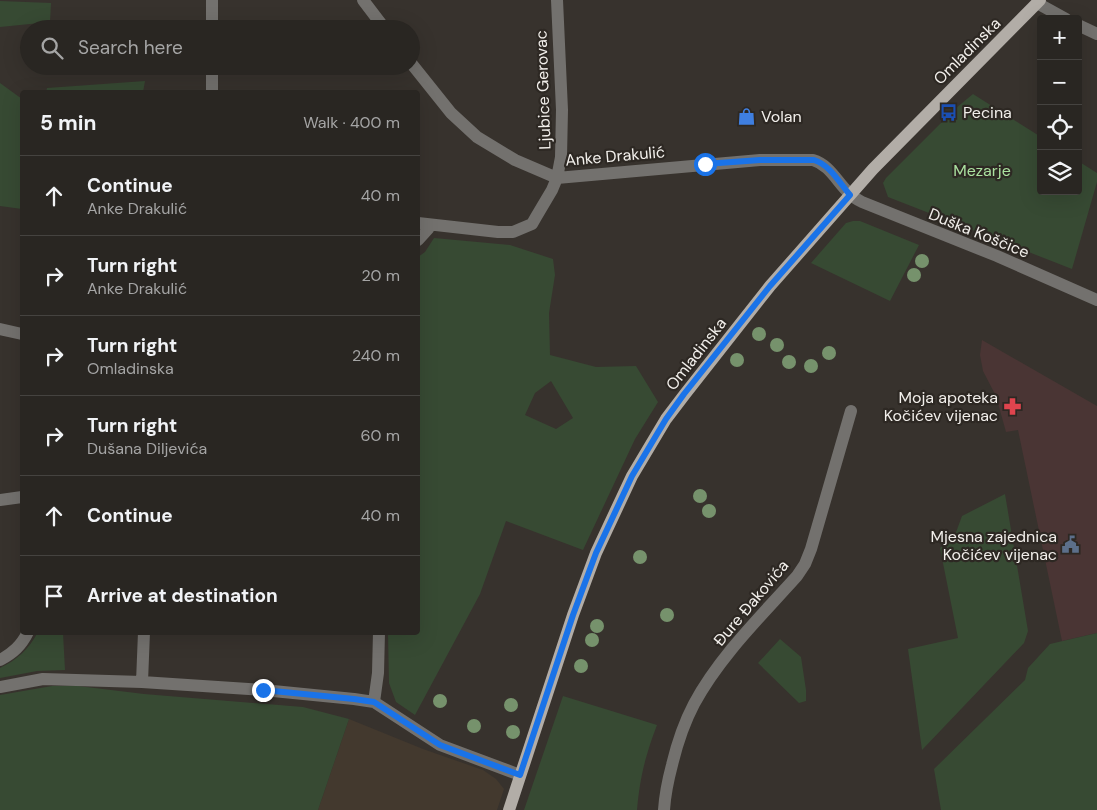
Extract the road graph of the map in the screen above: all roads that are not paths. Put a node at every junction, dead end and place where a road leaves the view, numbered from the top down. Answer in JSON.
{"nodes":[{"id":1,"x":212,"y":0,"type":"edge"},
{"id":2,"x":362,"y":0,"type":"edge"},
{"id":3,"x":557,"y":0,"type":"edge"},
{"id":4,"x":1039,"y":2,"type":"edge"},
{"id":5,"x":1060,"y":15,"type":"edge"},
{"id":6,"x":212,"y":20,"type":"edge"},
{"id":7,"x":378,"y":20,"type":"edge"},
{"id":8,"x":1082,"y":27,"type":"edge"},
{"id":9,"x":1097,"y":34,"type":"edge"},
{"id":10,"x":420,"y":74,"type":"edge"},
{"id":11,"x":212,"y":75,"type":"edge"},
{"id":12,"x":212,"y":90,"type":"edge"},
{"id":13,"x":557,"y":178,"type":"junction"},
{"id":14,"x":850,"y":195,"type":"junction"},
{"id":15,"x":423,"y":224,"type":"edge"},
{"id":16,"x":420,"y":238,"type":"edge"},
{"id":17,"x":1097,"y":300,"type":"edge"},
{"id":18,"x":0,"y":329,"type":"edge"},
{"id":19,"x":20,"y":334,"type":"edge"},
{"id":20,"x":851,"y":411,"type":"dead end"},
{"id":21,"x":20,"y":497,"type":"edge"},
{"id":22,"x":0,"y":500,"type":"edge"},
{"id":23,"x":26,"y":635,"type":"edge"},
{"id":24,"x":144,"y":635,"type":"edge"},
{"id":25,"x":379,"y":635,"type":"edge"},
{"id":26,"x":0,"y":660,"type":"edge"},
{"id":27,"x":142,"y":682,"type":"junction"},
{"id":28,"x":0,"y":686,"type":"edge"},
{"id":29,"x":374,"y":702,"type":"junction"},
{"id":30,"x":520,"y":775,"type":"junction"},
{"id":31,"x":508,"y":810,"type":"edge"},
{"id":32,"x":664,"y":810,"type":"edge"}],
"edges":[{"from":1,"to":6,"type":"street"},
{"from":2,"to":7,"type":"street"},
{"from":3,"to":13,"type":"street","name":"Ljubice Gerovac"},
{"from":4,"to":5,"type":"street"},
{"from":4,"to":14,"type":"main road","name":"Omladinska"},
{"from":8,"to":9,"type":"street"},
{"from":10,"to":13,"type":"street","name":"Anke Drakulić"},
{"from":11,"to":12,"type":"street"},
{"from":13,"to":14,"type":"street","name":"Anke Drakulić"},
{"from":13,"to":15,"type":"street","name":"Ljubice Gerovac"},
{"from":14,"to":17,"type":"street","name":"Duška Koščice"},
{"from":14,"to":30,"type":"main road","name":"Omladinska"},
{"from":15,"to":16,"type":"street"},
{"from":18,"to":19,"type":"street"},
{"from":20,"to":32,"type":"street","name":"Đure Đakovića"},
{"from":21,"to":22,"type":"street"},
{"from":23,"to":26,"type":"street"},
{"from":24,"to":27,"type":"street"},
{"from":25,"to":29,"type":"street"},
{"from":27,"to":28,"type":"street"},
{"from":27,"to":29,"type":"street"},
{"from":29,"to":30,"type":"street"},
{"from":30,"to":31,"type":"main road","name":"Omladinska"}]}
